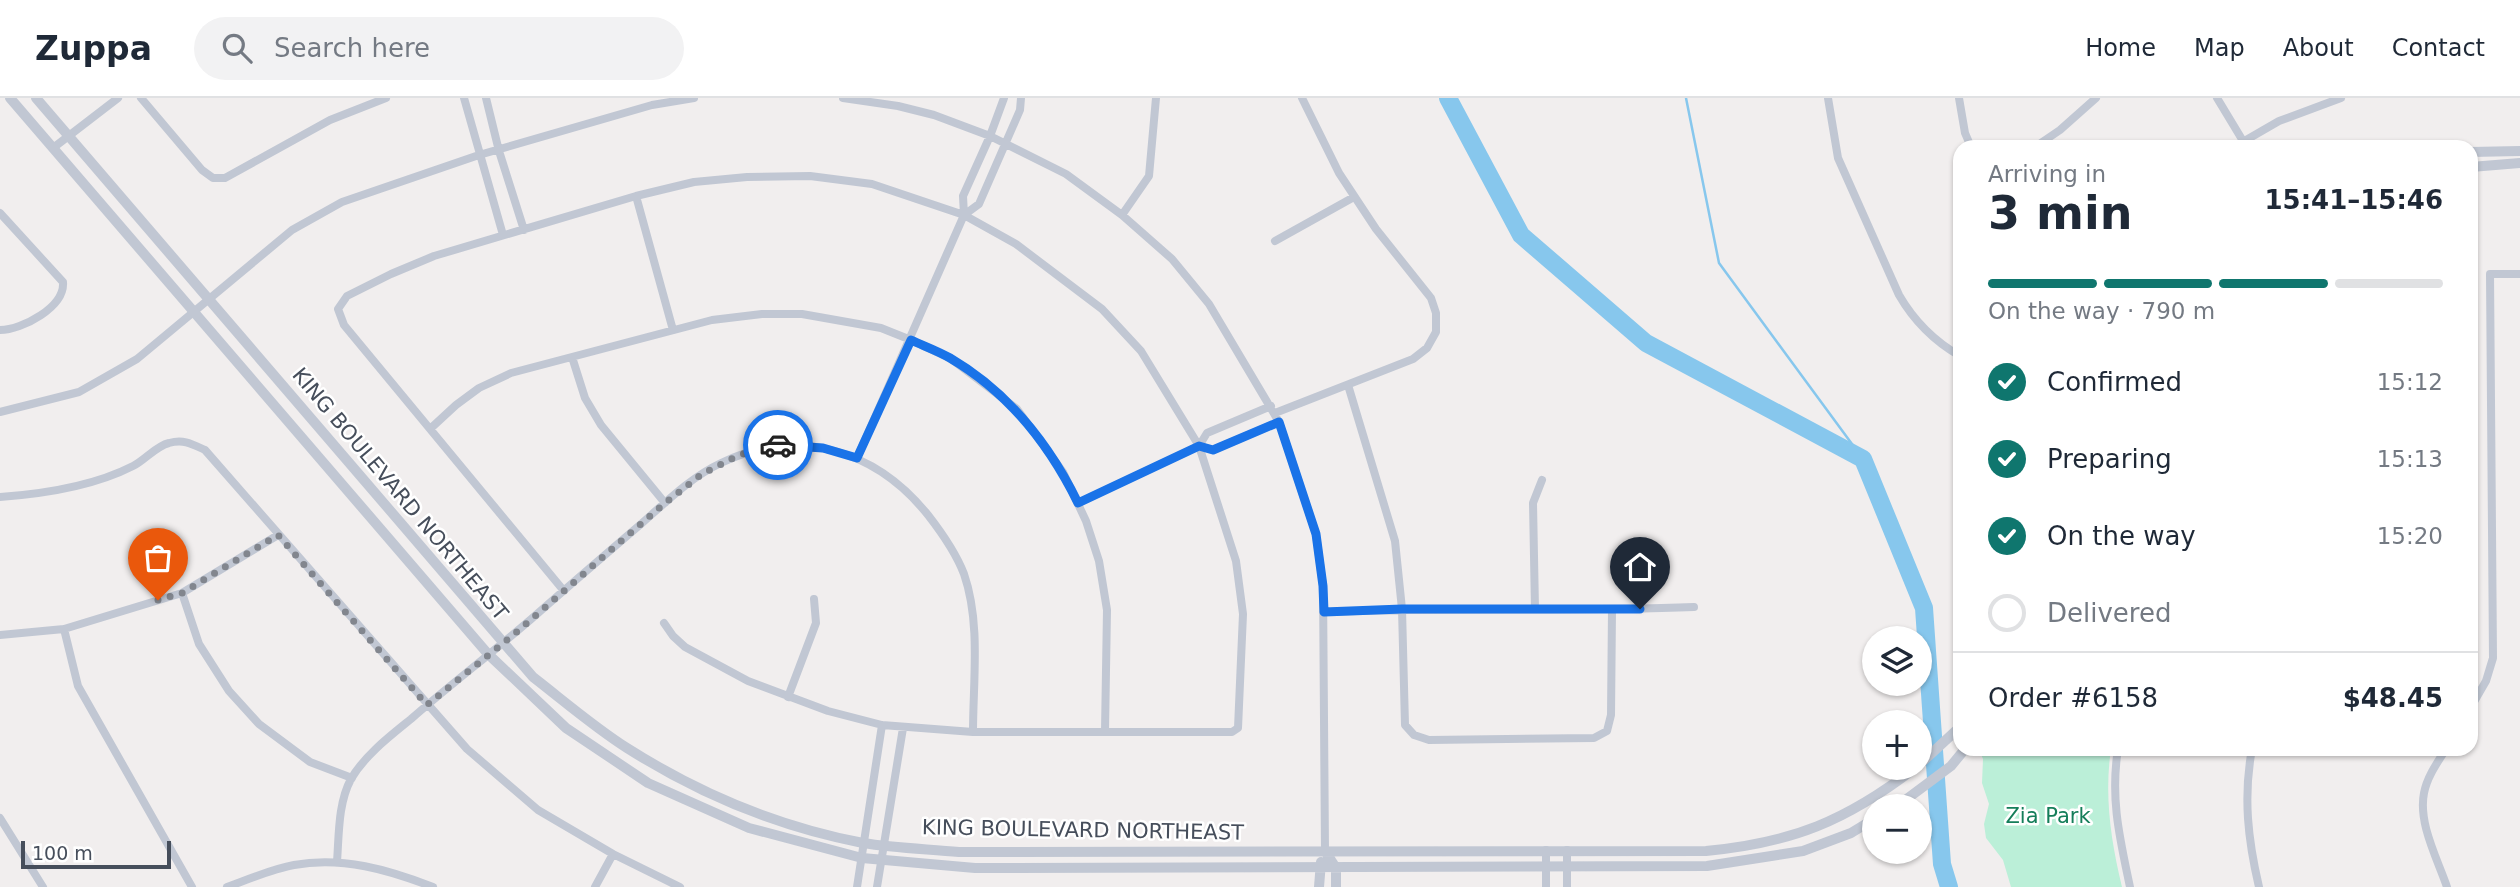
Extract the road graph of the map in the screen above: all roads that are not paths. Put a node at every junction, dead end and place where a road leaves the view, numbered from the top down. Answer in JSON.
{"nodes":[{"id":1,"x":10,"y":98,"type":"edge"},
{"id":2,"x":36,"y":98,"type":"edge"},
{"id":3,"x":118,"y":98,"type":"edge"},
{"id":4,"x":141,"y":98,"type":"edge"},
{"id":5,"x":386,"y":98,"type":"edge"},
{"id":6,"x":464,"y":98,"type":"edge"},
{"id":7,"x":486,"y":98,"type":"edge"},
{"id":8,"x":694,"y":98,"type":"edge"},
{"id":9,"x":843,"y":98,"type":"edge"},
{"id":10,"x":1004,"y":98,"type":"edge"},
{"id":11,"x":1021,"y":98,"type":"edge"},
{"id":12,"x":1156,"y":98,"type":"edge"},
{"id":13,"x":1302,"y":98,"type":"edge"},
{"id":14,"x":1828,"y":98,"type":"edge"},
{"id":15,"x":1959,"y":98,"type":"edge"},
{"id":16,"x":2096,"y":98,"type":"edge"},
{"id":17,"x":2217,"y":98,"type":"edge"},
{"id":18,"x":2341,"y":98,"type":"edge"},
{"id":19,"x":69,"y":136,"type":"junction"},
{"id":20,"x":990,"y":136,"type":"junction"},
{"id":21,"x":1968,"y":140,"type":"edge"},
{"id":22,"x":2045,"y":140,"type":"edge"},
{"id":23,"x":2242,"y":140,"type":"edge"},
{"id":24,"x":2245,"y":140,"type":"edge"},
{"id":25,"x":1006,"y":143,"type":"junction"},
{"id":26,"x":53,"y":148,"type":"junction"},
{"id":27,"x":499,"y":150,"type":"junction"},
{"id":28,"x":2520,"y":151,"type":"edge"},
{"id":29,"x":2478,"y":152,"type":"edge"},
{"id":30,"x":479,"y":155,"type":"junction"},
{"id":31,"x":2520,"y":163,"type":"edge"},
{"id":32,"x":2478,"y":166,"type":"edge"},
{"id":33,"x":636,"y":195,"type":"junction"},
{"id":34,"x":1354,"y":197,"type":"junction"},
{"id":35,"x":0,"y":213,"type":"edge"},
{"id":36,"x":964,"y":215,"type":"junction"},
{"id":37,"x":1122,"y":215,"type":"junction"},
{"id":38,"x":524,"y":230,"type":"junction"},
{"id":39,"x":503,"y":235,"type":"junction"},
{"id":40,"x":1275,"y":241,"type":"dead end"},
{"id":41,"x":2520,"y":274,"type":"edge"},
{"id":42,"x":209,"y":299,"type":"junction"},
{"id":43,"x":193,"y":312,"type":"junction"},
{"id":44,"x":0,"y":330,"type":"edge"},
{"id":45,"x":673,"y":330,"type":"junction"},
{"id":46,"x":911,"y":340,"type":"junction"},
{"id":47,"x":1953,"y":352,"type":"edge"},
{"id":48,"x":572,"y":357,"type":"junction"},
{"id":49,"x":1348,"y":385,"type":"junction"},
{"id":50,"x":1273,"y":409,"type":"junction"},
{"id":51,"x":0,"y":412,"type":"edge"},
{"id":52,"x":1279,"y":422,"type":"junction"},
{"id":53,"x":430,"y":429,"type":"junction"},
{"id":54,"x":1199,"y":446,"type":"junction"},
{"id":55,"x":857,"y":458,"type":"junction"},
{"id":56,"x":1542,"y":480,"type":"dead end"},
{"id":57,"x":0,"y":497,"type":"edge"},
{"id":58,"x":665,"y":503,"type":"junction"},
{"id":59,"x":1078,"y":503,"type":"junction"},
{"id":60,"x":278,"y":535,"type":"junction"},
{"id":61,"x":564,"y":591,"type":"junction"},
{"id":62,"x":182,"y":593,"type":"junction"},
{"id":63,"x":814,"y":599,"type":"dead end"},
{"id":64,"x":1694,"y":607,"type":"dead end"},
{"id":65,"x":1402,"y":609,"type":"junction"},
{"id":66,"x":1535,"y":609,"type":"junction"},
{"id":67,"x":1612,"y":610,"type":"junction"},
{"id":68,"x":1324,"y":612,"type":"junction"},
{"id":69,"x":664,"y":623,"type":"dead end"},
{"id":70,"x":64,"y":629,"type":"junction"},
{"id":71,"x":0,"y":635,"type":"edge"},
{"id":72,"x":503,"y":643,"type":"junction"},
{"id":73,"x":488,"y":654,"type":"junction"},
{"id":74,"x":2478,"y":696,"type":"edge"},
{"id":75,"x":788,"y":697,"type":"junction"},
{"id":76,"x":427,"y":705,"type":"junction"},
{"id":77,"x":882,"y":725,"type":"junction"},
{"id":78,"x":903,"y":728,"type":"junction"},
{"id":79,"x":1105,"y":731,"type":"junction"},
{"id":80,"x":973,"y":732,"type":"junction"},
{"id":81,"x":1953,"y":734,"type":"edge"},
{"id":82,"x":1932,"y":753,"type":"edge"},
{"id":83,"x":1959,"y":756,"type":"edge"},
{"id":84,"x":2117,"y":756,"type":"edge"},
{"id":85,"x":2250,"y":756,"type":"edge"},
{"id":86,"x":2442,"y":756,"type":"edge"},
{"id":87,"x":352,"y":778,"type":"junction"},
{"id":88,"x":1899,"y":780,"type":"edge"},
{"id":89,"x":1915,"y":794,"type":"edge"},
{"id":90,"x":0,"y":818,"type":"edge"},
{"id":91,"x":1862,"y":826,"type":"edge"},
{"id":92,"x":864,"y":843,"type":"junction"},
{"id":93,"x":885,"y":845,"type":"junction"},
{"id":94,"x":1546,"y":850,"type":"junction"},
{"id":95,"x":1567,"y":850,"type":"junction"},
{"id":96,"x":1325,"y":851,"type":"junction"},
{"id":97,"x":613,"y":855,"type":"junction"},
{"id":98,"x":862,"y":858,"type":"junction"},
{"id":99,"x":882,"y":861,"type":"junction"},
{"id":100,"x":337,"y":862,"type":"junction"},
{"id":101,"x":1546,"y":867,"type":"junction"},
{"id":102,"x":1567,"y":867,"type":"junction"},
{"id":103,"x":1319,"y":868,"type":"junction"},
{"id":104,"x":1336,"y":868,"type":"junction"},
{"id":105,"x":43,"y":887,"type":"edge"},
{"id":106,"x":192,"y":887,"type":"edge"},
{"id":107,"x":227,"y":887,"type":"edge"},
{"id":108,"x":433,"y":887,"type":"edge"},
{"id":109,"x":596,"y":887,"type":"edge"},
{"id":110,"x":680,"y":887,"type":"edge"},
{"id":111,"x":857,"y":887,"type":"edge"},
{"id":112,"x":877,"y":887,"type":"edge"},
{"id":113,"x":1319,"y":887,"type":"edge"},
{"id":114,"x":1336,"y":887,"type":"edge"},
{"id":115,"x":1546,"y":887,"type":"edge"},
{"id":116,"x":1567,"y":887,"type":"edge"},
{"id":117,"x":2130,"y":887,"type":"edge"},
{"id":118,"x":2259,"y":887,"type":"edge"},
{"id":119,"x":2446,"y":887,"type":"edge"}],
"edges":[{"from":1,"to":26,"type":"street","name":"KING BOULEVARD NORTHEAST"},
{"from":2,"to":19,"type":"street","name":"KING BOULEVARD NORTHEAST"},
{"from":3,"to":19,"type":"street"},
{"from":4,"to":5,"type":"street"},
{"from":6,"to":30,"type":"street"},
{"from":7,"to":27,"type":"street"},
{"from":8,"to":27,"type":"street"},
{"from":9,"to":20,"type":"street"},
{"from":10,"to":20,"type":"street"},
{"from":11,"to":25,"type":"street"},
{"from":12,"to":37,"type":"street"},
{"from":13,"to":34,"type":"street"},
{"from":14,"to":47,"type":"street"},
{"from":15,"to":21,"type":"street"},
{"from":16,"to":22,"type":"street"},
{"from":17,"to":23,"type":"street"},
{"from":18,"to":24,"type":"street"},
{"from":19,"to":26,"type":"street"},
{"from":19,"to":42,"type":"street","name":"KING BOULEVARD NORTHEAST"},
{"from":20,"to":25,"type":"street"},
{"from":20,"to":36,"type":"street"},
{"from":25,"to":36,"type":"street"},
{"from":25,"to":37,"type":"street"},
{"from":26,"to":43,"type":"street","name":"KING BOULEVARD NORTHEAST"},
{"from":27,"to":30,"type":"street"},
{"from":27,"to":38,"type":"street"},
{"from":28,"to":29,"type":"street"},
{"from":30,"to":39,"type":"street"},
{"from":30,"to":42,"type":"street"},
{"from":31,"to":32,"type":"street"},
{"from":33,"to":36,"type":"street"},
{"from":33,"to":38,"type":"street"},
{"from":33,"to":45,"type":"street"},
{"from":34,"to":40,"type":"street"},
{"from":34,"to":49,"type":"street"},
{"from":35,"to":44,"type":"street"},
{"from":36,"to":46,"type":"street"},
{"from":36,"to":54,"type":"street"},
{"from":37,"to":50,"type":"street"},
{"from":38,"to":39,"type":"street"},
{"from":39,"to":53,"type":"street"},
{"from":41,"to":74,"type":"street"},
{"from":42,"to":43,"type":"street"},
{"from":42,"to":72,"type":"street","name":"KING BOULEVARD NORTHEAST"},
{"from":43,"to":51,"type":"street"},
{"from":43,"to":73,"type":"street","name":"KING BOULEVARD NORTHEAST"},
{"from":45,"to":46,"type":"street"},
{"from":45,"to":48,"type":"street"},
{"from":46,"to":55,"type":"street"},
{"from":46,"to":59,"type":"street"},
{"from":48,"to":53,"type":"street"},
{"from":48,"to":58,"type":"street"},
{"from":49,"to":50,"type":"street"},
{"from":49,"to":65,"type":"street"},
{"from":50,"to":52,"type":"street"},
{"from":50,"to":54,"type":"street"},
{"from":52,"to":54,"type":"street"},
{"from":52,"to":68,"type":"street"},
{"from":53,"to":61,"type":"street"},
{"from":54,"to":59,"type":"street"},
{"from":54,"to":79,"type":"street"},
{"from":55,"to":58,"type":"street"},
{"from":55,"to":80,"type":"street"},
{"from":56,"to":66,"type":"street"},
{"from":57,"to":60,"type":"street"},
{"from":58,"to":61,"type":"street"},
{"from":59,"to":79,"type":"street"},
{"from":60,"to":62,"type":"street"},
{"from":60,"to":76,"type":"street"},
{"from":61,"to":72,"type":"street"},
{"from":62,"to":70,"type":"street"},
{"from":62,"to":87,"type":"street"},
{"from":63,"to":75,"type":"street"},
{"from":64,"to":67,"type":"street"},
{"from":65,"to":66,"type":"street"},
{"from":65,"to":67,"type":"street"},
{"from":65,"to":68,"type":"street"},
{"from":66,"to":67,"type":"street"},
{"from":68,"to":96,"type":"street"},
{"from":69,"to":75,"type":"street"},
{"from":70,"to":71,"type":"street"},
{"from":70,"to":106,"type":"street"},
{"from":72,"to":73,"type":"street"},
{"from":72,"to":92,"type":"street","name":"KING BOULEVARD NORTHEAST"},
{"from":73,"to":76,"type":"street"},
{"from":73,"to":98,"type":"street","name":"KING BOULEVARD NORTHEAST"},
{"from":75,"to":77,"type":"street"},
{"from":76,"to":87,"type":"street"},
{"from":76,"to":97,"type":"street"},
{"from":77,"to":78,"type":"street"},
{"from":77,"to":92,"type":"street"},
{"from":78,"to":80,"type":"street"},
{"from":78,"to":93,"type":"street"},
{"from":79,"to":80,"type":"street"},
{"from":81,"to":82,"type":"street","name":"KING BOULEVARD NORTHEAST"},
{"from":83,"to":89,"type":"street"},
{"from":84,"to":117,"type":"street"},
{"from":85,"to":118,"type":"street"},
{"from":86,"to":119,"type":"street"},
{"from":87,"to":100,"type":"street"},
{"from":88,"to":95,"type":"street","name":"KING BOULEVARD NORTHEAST"},
{"from":90,"to":105,"type":"street"},
{"from":91,"to":102,"type":"street","name":"KING BOULEVARD NORTHEAST"},
{"from":92,"to":93,"type":"street","name":"KING BOULEVARD NORTHEAST"},
{"from":92,"to":98,"type":"street"},
{"from":93,"to":96,"type":"street","name":"KING BOULEVARD NORTHEAST"},
{"from":93,"to":99,"type":"street"},
{"from":94,"to":95,"type":"street","name":"KING BOULEVARD NORTHEAST"},
{"from":94,"to":96,"type":"street","name":"KING BOULEVARD NORTHEAST"},
{"from":94,"to":101,"type":"street"},
{"from":95,"to":102,"type":"street"},
{"from":96,"to":103,"type":"street"},
{"from":96,"to":104,"type":"street"},
{"from":97,"to":109,"type":"street"},
{"from":97,"to":110,"type":"street"},
{"from":98,"to":99,"type":"street","name":"KING BOULEVARD NORTHEAST"},
{"from":98,"to":111,"type":"street"},
{"from":99,"to":103,"type":"street","name":"KING BOULEVARD NORTHEAST"},
{"from":99,"to":112,"type":"street"},
{"from":100,"to":107,"type":"street"},
{"from":100,"to":108,"type":"street"},
{"from":101,"to":102,"type":"street","name":"KING BOULEVARD NORTHEAST"},
{"from":101,"to":104,"type":"street","name":"KING BOULEVARD NORTHEAST"},
{"from":101,"to":115,"type":"street"},
{"from":102,"to":116,"type":"street"},
{"from":103,"to":104,"type":"street","name":"KING BOULEVARD NORTHEAST"},
{"from":103,"to":113,"type":"street"},
{"from":104,"to":114,"type":"street"}]}
